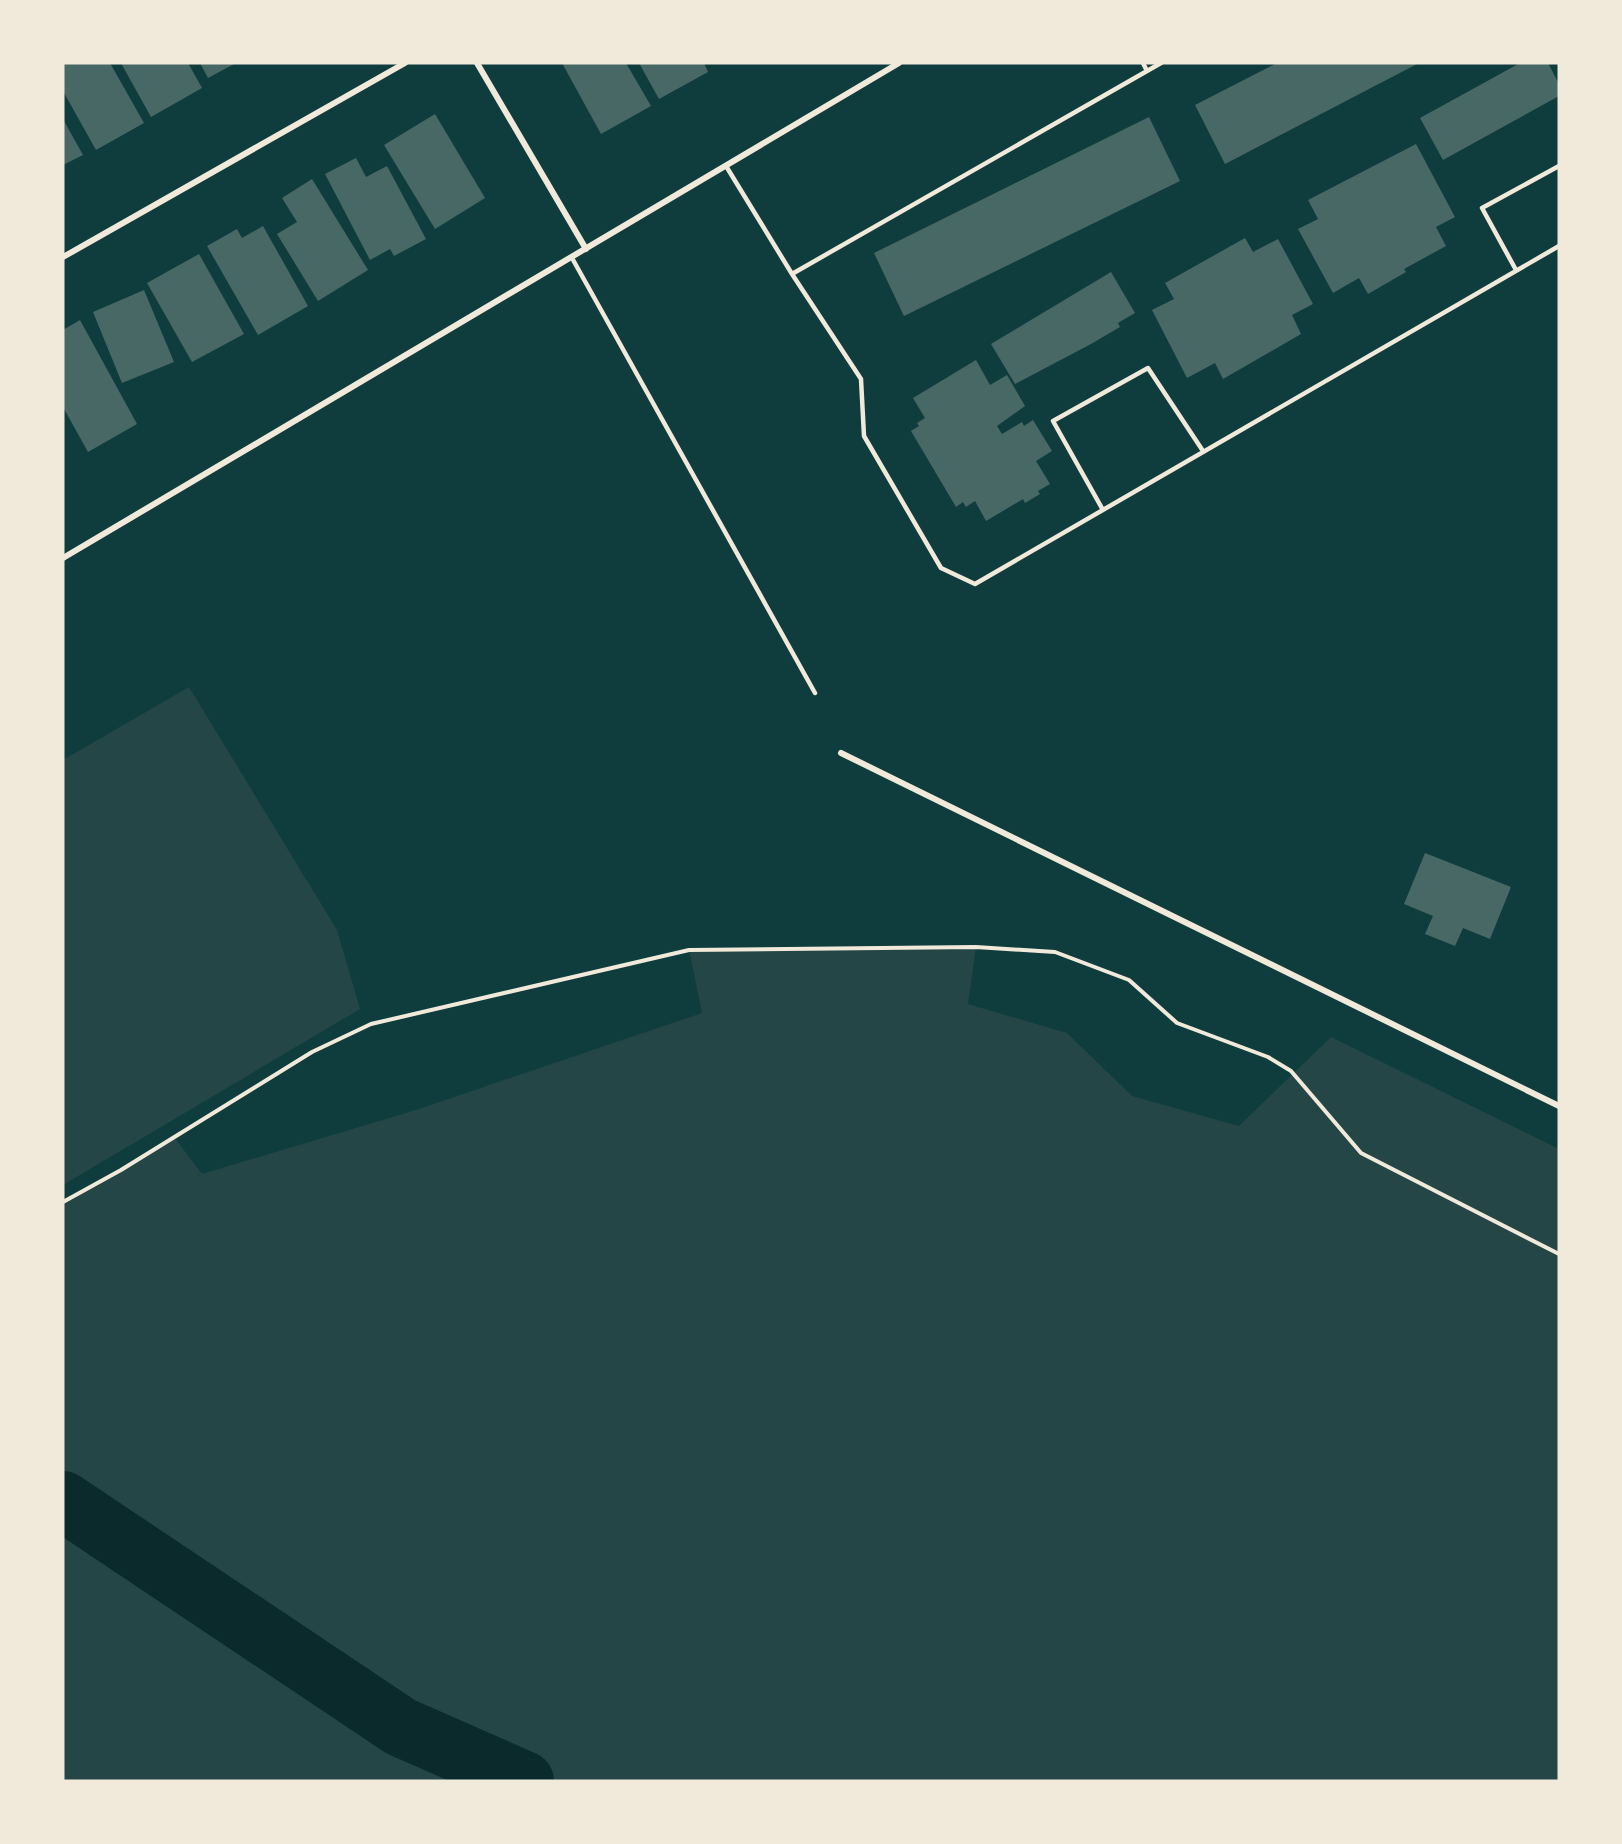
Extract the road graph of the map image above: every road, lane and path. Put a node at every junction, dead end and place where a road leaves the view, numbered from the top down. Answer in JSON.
{"nodes":[{"id":1,"x":405,"y":63,"type":"edge"},
{"id":2,"x":477,"y":63,"type":"edge"},
{"id":3,"x":899,"y":63,"type":"edge"},
{"id":4,"x":1143,"y":63,"type":"edge"},
{"id":5,"x":1161,"y":63,"type":"edge"},
{"id":6,"x":1147,"y":71,"type":"junction"},
{"id":7,"x":726,"y":166,"type":"junction"},
{"id":8,"x":1559,"y":166,"type":"edge"},
{"id":9,"x":1559,"y":246,"type":"edge"},
{"id":10,"x":586,"y":249,"type":"junction"},
{"id":11,"x":63,"y":257,"type":"edge"},
{"id":12,"x":572,"y":258,"type":"junction"},
{"id":13,"x":1516,"y":270,"type":"junction"},
{"id":14,"x":792,"y":274,"type":"junction"},
{"id":15,"x":1203,"y":452,"type":"junction"},
{"id":16,"x":1103,"y":510,"type":"junction"},
{"id":17,"x":63,"y":558,"type":"edge"},
{"id":18,"x":815,"y":693,"type":"dead end"},
{"id":19,"x":841,"y":753,"type":"dead end"},
{"id":20,"x":1559,"y":1106,"type":"edge"},
{"id":21,"x":63,"y":1202,"type":"edge"},
{"id":22,"x":1559,"y":1254,"type":"edge"}],
"edges":[{"from":1,"to":11,"type":"street"},
{"from":2,"to":10,"type":"street"},
{"from":3,"to":7,"type":"street"},
{"from":4,"to":6,"type":"lane"},
{"from":5,"to":6,"type":"lane"},
{"from":6,"to":14,"type":"lane"},
{"from":7,"to":10,"type":"street"},
{"from":7,"to":14,"type":"lane"},
{"from":8,"to":13,"type":"lane"},
{"from":9,"to":13,"type":"lane"},
{"from":10,"to":12,"type":"street"},
{"from":12,"to":17,"type":"street"},
{"from":12,"to":18,"type":"lane"},
{"from":13,"to":15,"type":"lane"},
{"from":14,"to":16,"type":"lane"},
{"from":15,"to":16,"type":"lane"},
{"from":15,"to":16,"type":"lane"},
{"from":19,"to":20,"type":"street"},
{"from":21,"to":22,"type":"path"}]}
